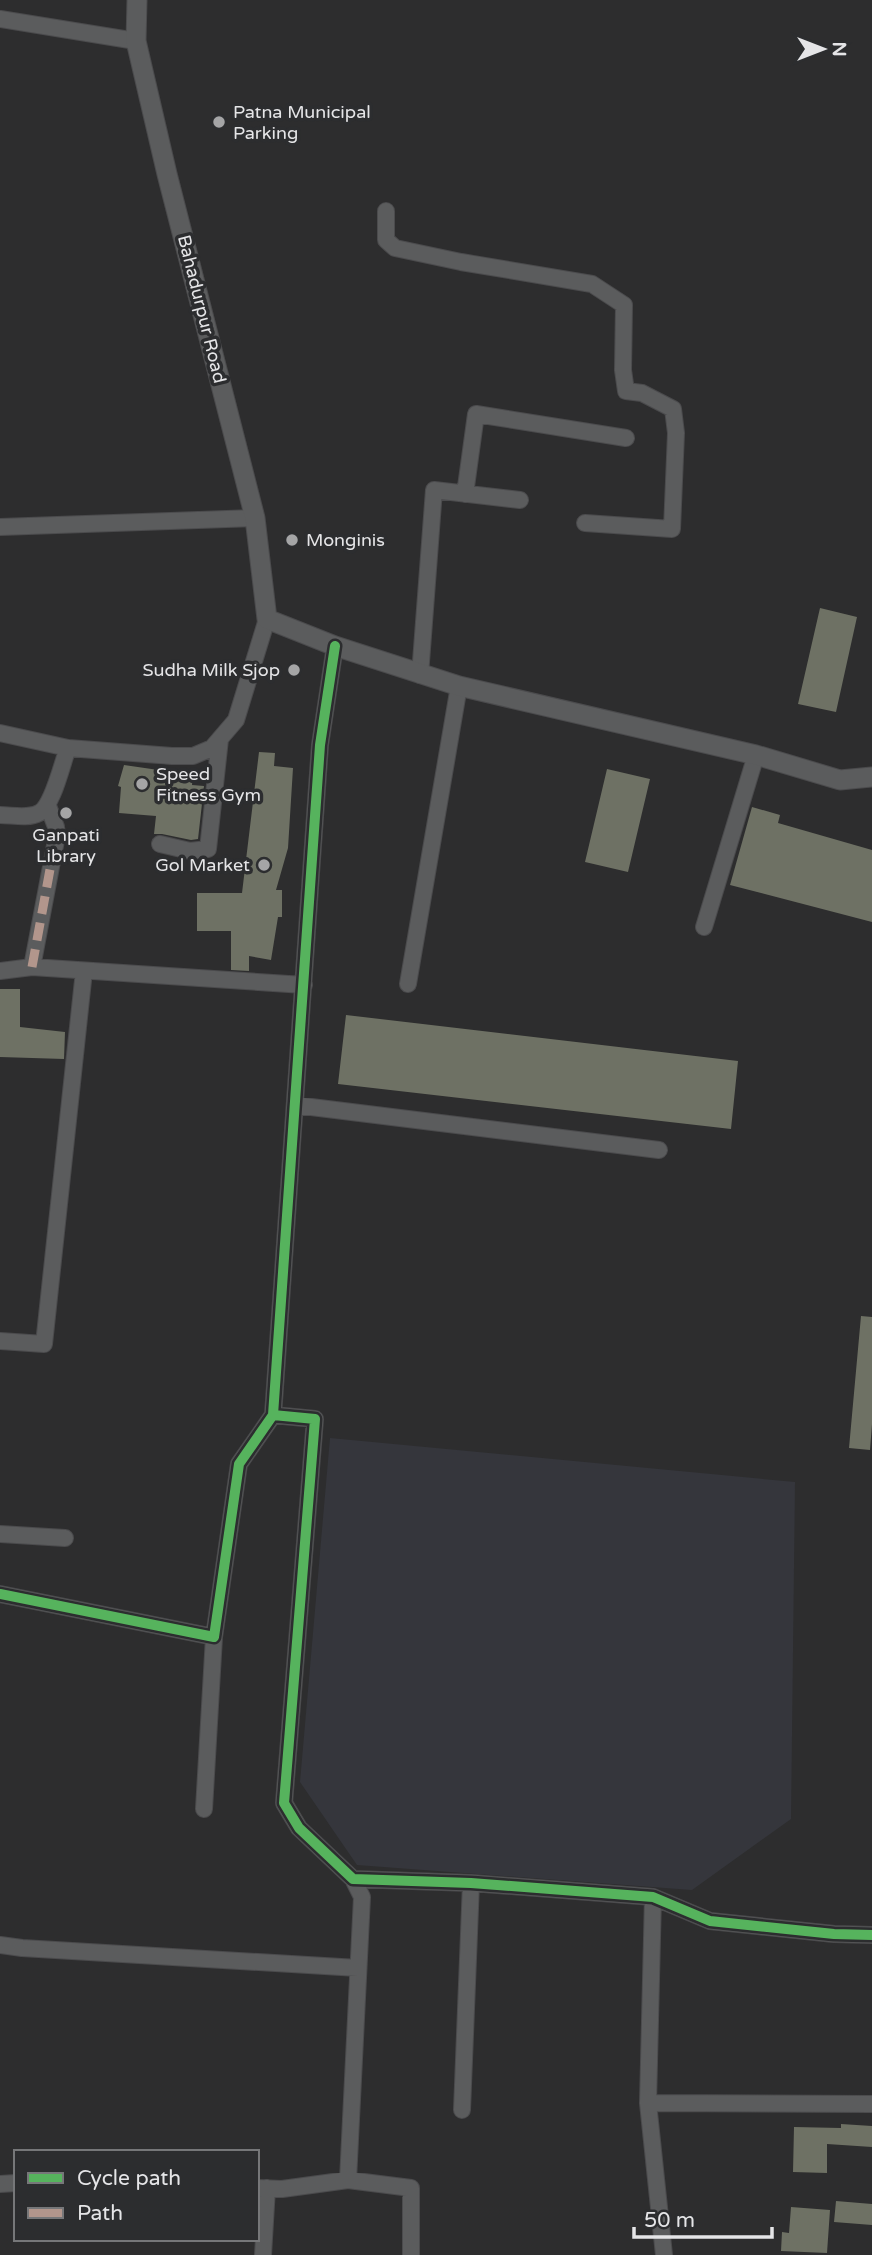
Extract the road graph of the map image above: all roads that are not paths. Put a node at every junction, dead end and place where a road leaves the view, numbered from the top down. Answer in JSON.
{"nodes":[{"id":1,"x":137,"y":0,"type":"edge"},
{"id":2,"x":0,"y":19,"type":"edge"},
{"id":3,"x":136,"y":41,"type":"junction"},
{"id":4,"x":386,"y":211,"type":"dead end"},
{"id":5,"x":626,"y":438,"type":"dead end"},
{"id":6,"x":465,"y":494,"type":"junction"},
{"id":7,"x":520,"y":500,"type":"dead end"},
{"id":8,"x":255,"y":517,"type":"junction"},
{"id":9,"x":585,"y":523,"type":"dead end"},
{"id":10,"x":0,"y":527,"type":"edge"},
{"id":11,"x":267,"y":619,"type":"junction"},
{"id":12,"x":335,"y":646,"type":"junction"},
{"id":13,"x":420,"y":675,"type":"junction"},
{"id":14,"x":459,"y":686,"type":"junction"},
{"id":15,"x":0,"y":733,"type":"edge"},
{"id":16,"x":220,"y":739,"type":"junction"},
{"id":17,"x":68,"y":748,"type":"junction"},
{"id":18,"x":756,"y":755,"type":"junction"},
{"id":19,"x":872,"y":777,"type":"edge"},
{"id":20,"x":48,"y":806,"type":"junction"},
{"id":21,"x":0,"y":814,"type":"edge"},
{"id":22,"x":160,"y":844,"type":"dead end"},
{"id":23,"x":704,"y":927,"type":"dead end"},
{"id":24,"x":32,"y":967,"type":"junction"},
{"id":25,"x":0,"y":971,"type":"edge"},
{"id":26,"x":84,"y":971,"type":"junction"},
{"id":27,"x":408,"y":984,"type":"dead end"},
{"id":28,"x":304,"y":985,"type":"junction"},
{"id":29,"x":295,"y":1105,"type":"junction"},
{"id":30,"x":659,"y":1150,"type":"dead end"},
{"id":31,"x":0,"y":1341,"type":"edge"},
{"id":32,"x":273,"y":1415,"type":"junction"},
{"id":33,"x":0,"y":1534,"type":"edge"},
{"id":34,"x":65,"y":1538,"type":"dead end"},
{"id":35,"x":0,"y":1594,"type":"edge"},
{"id":36,"x":214,"y":1637,"type":"junction"},
{"id":37,"x":204,"y":1809,"type":"dead end"},
{"id":38,"x":353,"y":1879,"type":"junction"},
{"id":39,"x":471,"y":1883,"type":"junction"},
{"id":40,"x":653,"y":1897,"type":"junction"},
{"id":41,"x":872,"y":1936,"type":"edge"},
{"id":42,"x":0,"y":1945,"type":"edge"},
{"id":43,"x":359,"y":1968,"type":"junction"},
{"id":44,"x":648,"y":2103,"type":"junction"},
{"id":45,"x":872,"y":2104,"type":"edge"},
{"id":46,"x":462,"y":2110,"type":"dead end"},
{"id":47,"x":348,"y":2180,"type":"junction"},
{"id":48,"x":262,"y":2188,"type":"edge"},
{"id":49,"x":263,"y":2255,"type":"edge"},
{"id":50,"x":411,"y":2255,"type":"edge"},
{"id":51,"x":664,"y":2255,"type":"edge"}],
"edges":[{"from":1,"to":3,"type":"street","name":"Bahadurpur Road"},
{"from":2,"to":3,"type":"street"},
{"from":3,"to":8,"type":"street","name":"Bahadurpur Road"},
{"from":4,"to":9,"type":"street"},
{"from":5,"to":6,"type":"street"},
{"from":6,"to":7,"type":"street"},
{"from":6,"to":13,"type":"street"},
{"from":8,"to":10,"type":"street"},
{"from":8,"to":11,"type":"street","name":"Bahadurpur Road"},
{"from":11,"to":12,"type":"street"},
{"from":11,"to":16,"type":"street"},
{"from":12,"to":13,"type":"street"},
{"from":12,"to":28,"type":"street"},
{"from":13,"to":14,"type":"street"},
{"from":14,"to":18,"type":"street"},
{"from":14,"to":27,"type":"street"},
{"from":15,"to":17,"type":"street"},
{"from":16,"to":17,"type":"street"},
{"from":16,"to":22,"type":"street"},
{"from":17,"to":20,"type":"street"},
{"from":18,"to":19,"type":"street"},
{"from":18,"to":23,"type":"street"},
{"from":20,"to":21,"type":"street"},
{"from":20,"to":24,"type":"street"},
{"from":24,"to":25,"type":"street"},
{"from":24,"to":26,"type":"street"},
{"from":26,"to":28,"type":"street"},
{"from":26,"to":31,"type":"street"},
{"from":28,"to":29,"type":"street"},
{"from":29,"to":30,"type":"street"},
{"from":29,"to":32,"type":"street"},
{"from":32,"to":36,"type":"street"},
{"from":32,"to":38,"type":"street"},
{"from":33,"to":34,"type":"street"},
{"from":35,"to":36,"type":"street"},
{"from":36,"to":37,"type":"street"},
{"from":38,"to":39,"type":"street"},
{"from":38,"to":43,"type":"street"},
{"from":39,"to":40,"type":"street"},
{"from":39,"to":46,"type":"street"},
{"from":40,"to":41,"type":"street"},
{"from":40,"to":44,"type":"street"},
{"from":42,"to":43,"type":"street"},
{"from":43,"to":47,"type":"street"},
{"from":44,"to":45,"type":"street"},
{"from":44,"to":51,"type":"street"},
{"from":47,"to":48,"type":"street"},
{"from":47,"to":50,"type":"street"},
{"from":48,"to":49,"type":"street"}]}
